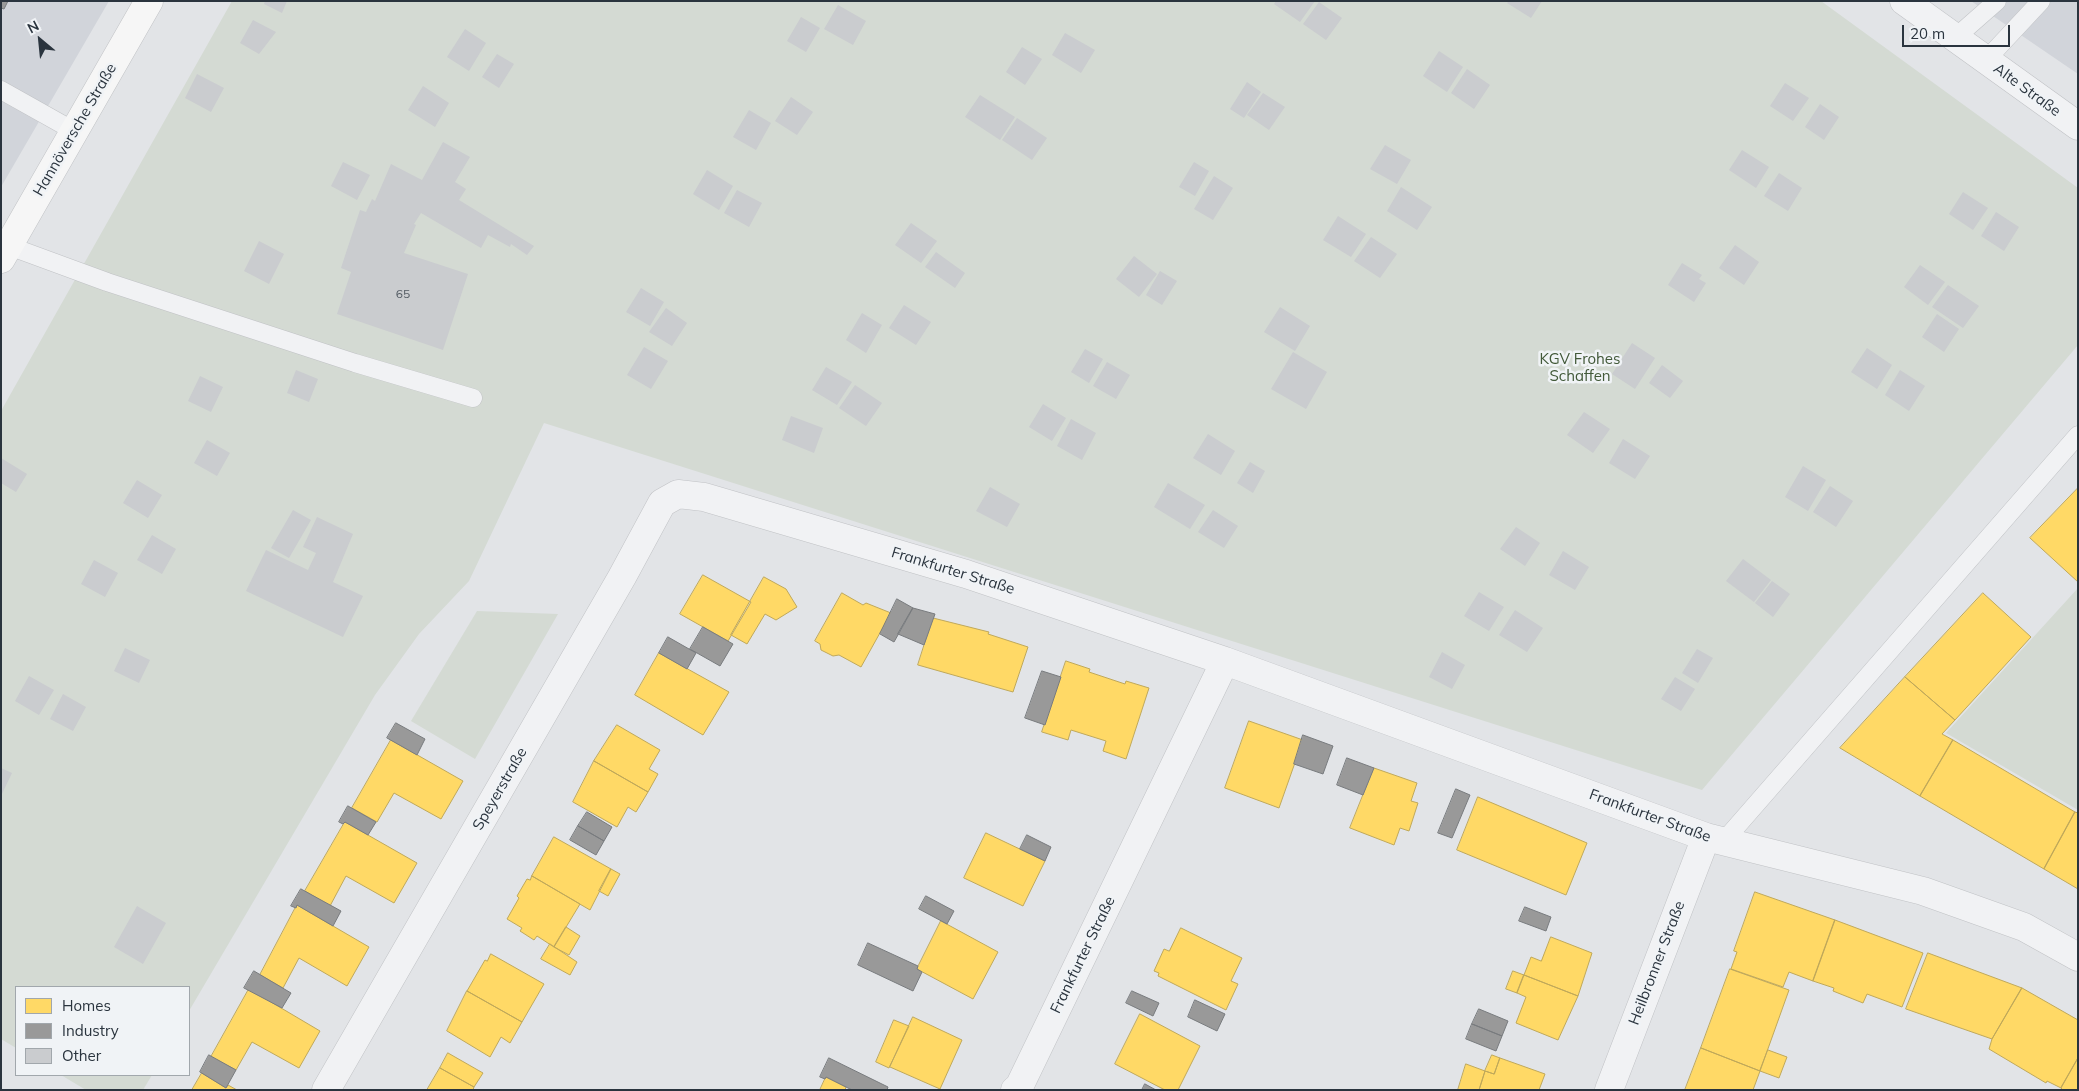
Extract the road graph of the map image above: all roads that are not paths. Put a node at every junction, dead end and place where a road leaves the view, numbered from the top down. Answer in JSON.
{"nodes":[{"id":1,"x":148,"y":1,"type":"edge"},
{"id":2,"x":1904,"y":1,"type":"edge"},
{"id":3,"x":1997,"y":1,"type":"edge"},
{"id":4,"x":2042,"y":1,"type":"edge"},
{"id":5,"x":1955,"y":38,"type":"junction"},
{"id":6,"x":1986,"y":60,"type":"junction"},
{"id":7,"x":3,"y":96,"type":"edge"},
{"id":8,"x":2078,"y":126,"type":"edge"},
{"id":9,"x":74,"y":131,"type":"junction"},
{"id":10,"x":4,"y":255,"type":"edge"},
{"id":11,"x":472,"y":398,"type":"dead end"},
{"id":12,"x":2078,"y":435,"type":"edge"},
{"id":13,"x":678,"y":494,"type":"joint"},
{"id":14,"x":1225,"y":661,"type":"junction"},
{"id":15,"x":1714,"y":839,"type":"junction"},
{"id":16,"x":2078,"y":957,"type":"edge"},
{"id":17,"x":1018,"y":1089,"type":"edge"},
{"id":18,"x":326,"y":1090,"type":"edge"},
{"id":19,"x":1609,"y":1090,"type":"edge"}],
"edges":[{"from":1,"to":9,"type":"main road","name":"Hannöversche Straße"},
{"from":2,"to":5,"type":"street","name":"Alte Straße"},
{"from":3,"to":5,"type":"lane"},
{"from":4,"to":6,"type":"lane"},
{"from":5,"to":6,"type":"street","name":"Alte Straße"},
{"from":6,"to":8,"type":"street","name":"Alte Straße"},
{"from":7,"to":9,"type":"lane"},
{"from":9,"to":10,"type":"main road","name":"Hannöversche Straße"},
{"from":10,"to":11,"type":"lane"},
{"from":12,"to":15,"type":"lane"},
{"from":13,"to":14,"type":"street","name":"Frankfurter Straße"},
{"from":13,"to":18,"type":"street","name":"Speyerstraße"},
{"from":14,"to":15,"type":"street","name":"Frankfurter Straße"},
{"from":14,"to":17,"type":"street","name":"Frankfurter Straße"},
{"from":15,"to":16,"type":"street","name":"Frankfurter Straße"},
{"from":15,"to":19,"type":"street","name":"Heilbronner Straße"}]}
